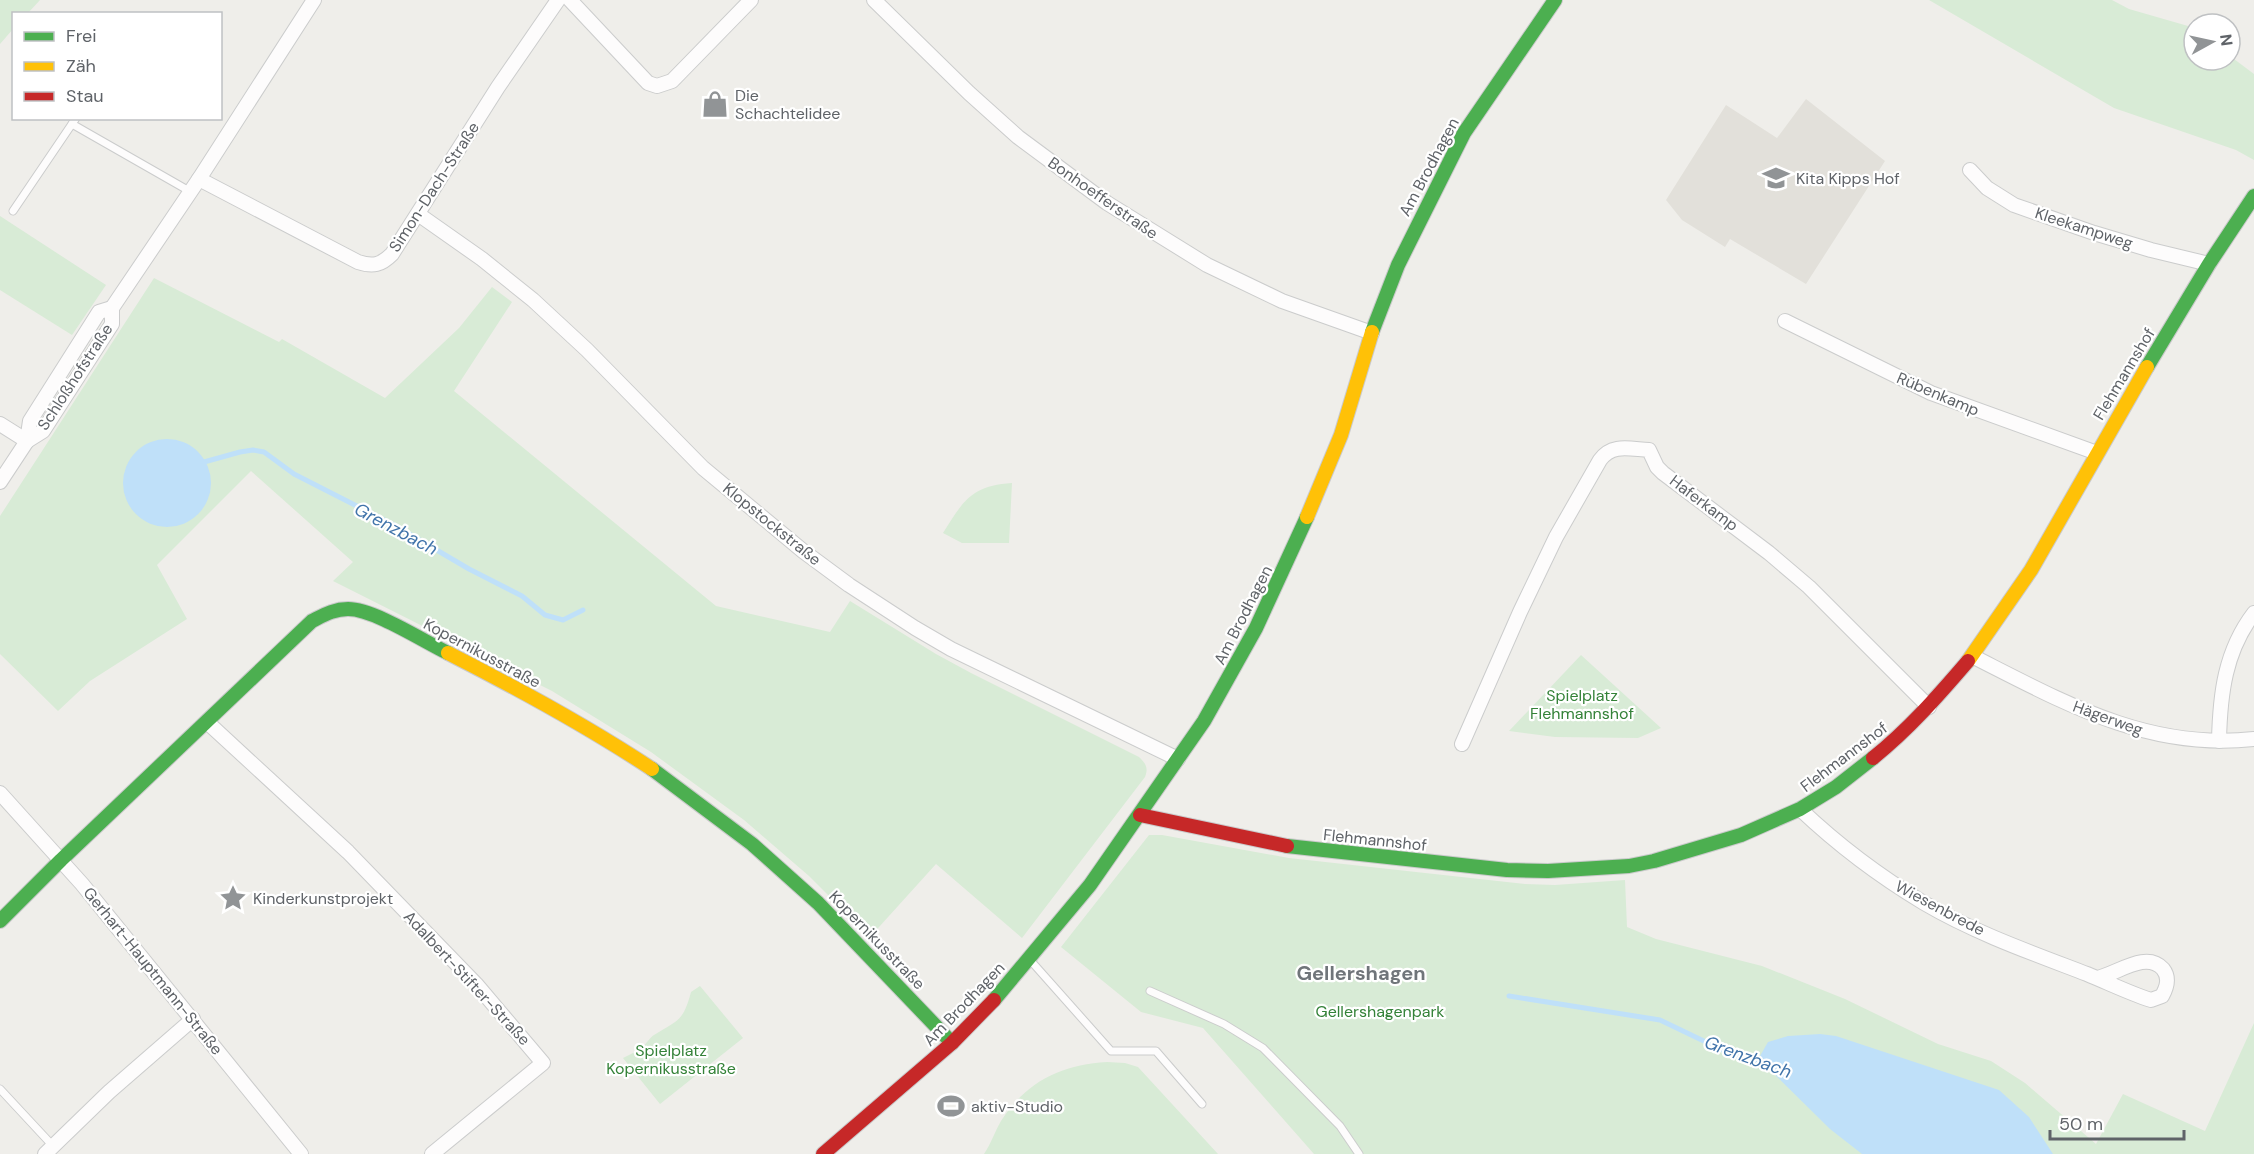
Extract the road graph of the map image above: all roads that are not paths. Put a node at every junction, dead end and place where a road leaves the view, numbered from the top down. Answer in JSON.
{"nodes":[{"id":1,"x":314,"y":0,"type":"edge"},
{"id":2,"x":558,"y":0,"type":"edge"},
{"id":3,"x":570,"y":0,"type":"edge"},
{"id":4,"x":751,"y":0,"type":"edge"},
{"id":5,"x":874,"y":0,"type":"edge"},
{"id":6,"x":1555,"y":0,"type":"edge"},
{"id":7,"x":74,"y":121,"type":"edge"},
{"id":8,"x":1970,"y":170,"type":"dead end"},
{"id":9,"x":200,"y":179,"type":"junction"},
{"id":10,"x":190,"y":192,"type":"junction"},
{"id":11,"x":2254,"y":196,"type":"edge"},
{"id":12,"x":13,"y":211,"type":"dead end"},
{"id":13,"x":418,"y":214,"type":"junction"},
{"id":14,"x":2249,"y":215,"type":"edge"},
{"id":15,"x":2209,"y":264,"type":"junction"},
{"id":16,"x":1785,"y":321,"type":"dead end"},
{"id":17,"x":1372,"y":333,"type":"junction"},
{"id":18,"x":0,"y":424,"type":"edge"},
{"id":19,"x":27,"y":441,"type":"junction"},
{"id":20,"x":2097,"y":453,"type":"junction"},
{"id":21,"x":0,"y":482,"type":"edge"},
{"id":22,"x":2254,"y":613,"type":"edge"},
{"id":23,"x":1972,"y":656,"type":"junction"},
{"id":24,"x":1929,"y":707,"type":"junction"},
{"id":25,"x":207,"y":722,"type":"junction"},
{"id":26,"x":2254,"y":739,"type":"edge"},
{"id":27,"x":2219,"y":741,"type":"junction"},
{"id":28,"x":1462,"y":744,"type":"dead end"},
{"id":29,"x":1178,"y":759,"type":"junction"},
{"id":30,"x":0,"y":793,"type":"edge"},
{"id":31,"x":1800,"y":809,"type":"junction"},
{"id":32,"x":1140,"y":815,"type":"junction"},
{"id":33,"x":61,"y":860,"type":"junction"},
{"id":34,"x":0,"y":921,"type":"edge"},
{"id":35,"x":1029,"y":959,"type":"junction"},
{"id":36,"x":2097,"y":978,"type":"junction"},
{"id":37,"x":1150,"y":992,"type":"dead end"},
{"id":38,"x":193,"y":1019,"type":"junction"},
{"id":39,"x":952,"y":1043,"type":"junction"},
{"id":40,"x":0,"y":1089,"type":"edge"},
{"id":41,"x":1202,"y":1104,"type":"dead end"},
{"id":42,"x":49,"y":1150,"type":"edge"},
{"id":43,"x":301,"y":1154,"type":"edge"},
{"id":44,"x":432,"y":1154,"type":"edge"},
{"id":45,"x":823,"y":1154,"type":"edge"},
{"id":46,"x":1359,"y":1154,"type":"edge"}],
"edges":[{"from":1,"to":9,"type":"street","name":"Schloßhofstraße"},
{"from":2,"to":13,"type":"street","name":"Simon-Dach-Straße"},
{"from":3,"to":4,"type":"street"},
{"from":5,"to":17,"type":"street","name":"Bonhoefferstraße"},
{"from":6,"to":17,"type":"street","name":"Am Brodhagen"},
{"from":7,"to":10,"type":"lane"},
{"from":7,"to":12,"type":"lane"},
{"from":8,"to":15,"type":"street","name":"Kleekampweg"},
{"from":9,"to":10,"type":"street","name":"Schloßhofstraße"},
{"from":9,"to":13,"type":"street","name":"Simon-Dach-Straße"},
{"from":10,"to":19,"type":"street","name":"Schloßhofstraße"},
{"from":11,"to":14,"type":"street","name":"Flehmannshof"},
{"from":13,"to":29,"type":"street","name":"Klopstockstraße"},
{"from":14,"to":15,"type":"street","name":"Flehmannshof"},
{"from":15,"to":20,"type":"street","name":"Flehmannshof"},
{"from":16,"to":20,"type":"street","name":"Rübenkamp"},
{"from":17,"to":29,"type":"street","name":"Am Brodhagen"},
{"from":18,"to":19,"type":"street","name":"Schloßhofstraße"},
{"from":19,"to":21,"type":"street","name":"Schloßhofstraße"},
{"from":20,"to":23,"type":"street","name":"Flehmannshof"},
{"from":22,"to":27,"type":"street"},
{"from":23,"to":24,"type":"street","name":"Flehmannshof"},
{"from":23,"to":27,"type":"street","name":"Hägerweg"},
{"from":24,"to":28,"type":"street","name":"Haferkamp"},
{"from":24,"to":31,"type":"street","name":"Flehmannshof"},
{"from":25,"to":33,"type":"street","name":"Kopernikusstraße"},
{"from":25,"to":39,"type":"street","name":"Kopernikusstraße"},
{"from":25,"to":44,"type":"street","name":"Adalbert-Stifter-Straße"},
{"from":26,"to":27,"type":"street","name":"Hägerweg"},
{"from":29,"to":32,"type":"street","name":"Am Brodhagen"},
{"from":30,"to":33,"type":"street","name":"Gerhart-Hauptmann-Straße"},
{"from":31,"to":32,"type":"street","name":"Flehmannshof"},
{"from":31,"to":36,"type":"street","name":"Wiesenbrede"},
{"from":32,"to":35,"type":"street","name":"Am Brodhagen"},
{"from":33,"to":34,"type":"street","name":"Kopernikusstraße"},
{"from":33,"to":38,"type":"street","name":"Gerhart-Hauptmann-Straße"},
{"from":35,"to":39,"type":"street","name":"Am Brodhagen"},
{"from":35,"to":41,"type":"lane"},
{"from":36,"to":36,"type":"street","name":"Wiesenbrede"},
{"from":37,"to":46,"type":"lane"},
{"from":38,"to":42,"type":"street"},
{"from":38,"to":43,"type":"street","name":"Gerhart-Hauptmann-Straße"},
{"from":39,"to":45,"type":"street","name":"Am Brodhagen"},
{"from":40,"to":42,"type":"lane"}]}
